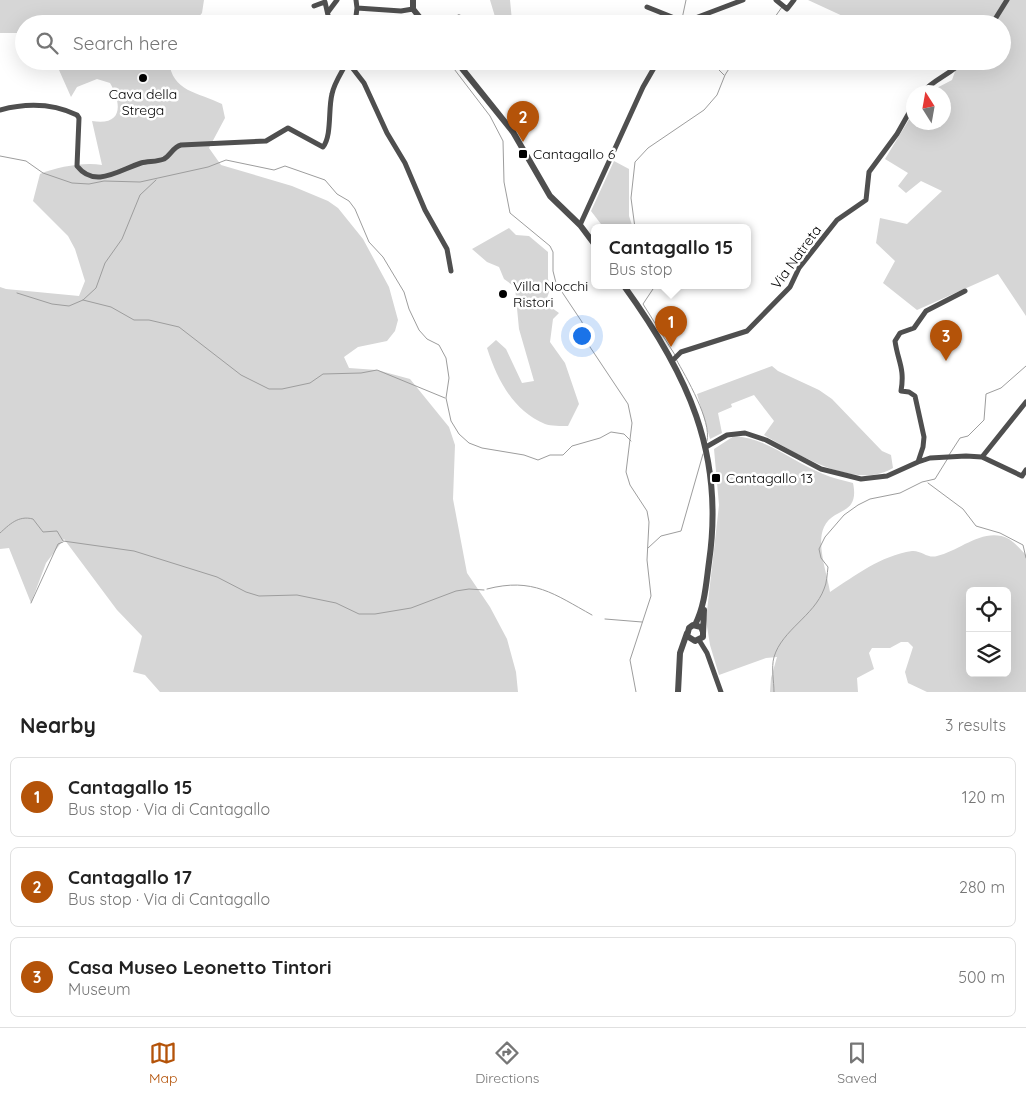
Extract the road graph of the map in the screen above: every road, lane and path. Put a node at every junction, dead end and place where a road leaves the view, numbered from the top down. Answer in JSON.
{"nodes":[{"id":1,"x":337,"y":0,"type":"edge"},
{"id":2,"x":356,"y":0,"type":"edge"},
{"id":3,"x":412,"y":0,"type":"edge"},
{"id":4,"x":743,"y":0,"type":"edge"},
{"id":5,"x":776,"y":0,"type":"edge"},
{"id":6,"x":794,"y":0,"type":"edge"},
{"id":7,"x":1007,"y":0,"type":"edge"},
{"id":8,"x":326,"y":1,"type":"edge"},
{"id":9,"x":314,"y":6,"type":"dead end"},
{"id":10,"x":647,"y":7,"type":"dead end"},
{"id":11,"x":357,"y":8,"type":"junction"},
{"id":12,"x":414,"y":11,"type":"junction"},
{"id":13,"x":328,"y":12,"type":"junction"},
{"id":14,"x":328,"y":15,"type":"edge"},
{"id":15,"x":356,"y":15,"type":"edge"},
{"id":16,"x":417,"y":15,"type":"edge"},
{"id":17,"x":667,"y":15,"type":"edge"},
{"id":18,"x":703,"y":15,"type":"edge"},
{"id":19,"x":998,"y":15,"type":"edge"},
{"id":20,"x":342,"y":70,"type":"edge"},
{"id":21,"x":352,"y":70,"type":"edge"},
{"id":22,"x":463,"y":70,"type":"edge"},
{"id":23,"x":653,"y":70,"type":"edge"},
{"id":24,"x":954,"y":70,"type":"edge"},
{"id":25,"x":929,"y":85,"type":"edge"},
{"id":26,"x":0,"y":110,"type":"edge"},
{"id":27,"x":906,"y":118,"type":"edge"},
{"id":28,"x":580,"y":225,"type":"junction"},
{"id":29,"x":591,"y":240,"type":"edge"},
{"id":30,"x":451,"y":271,"type":"dead end"},
{"id":31,"x":626,"y":289,"type":"edge"},
{"id":32,"x":965,"y":291,"type":"dead end"},
{"id":33,"x":675,"y":358,"type":"junction"},
{"id":34,"x":1026,"y":402,"type":"edge"},
{"id":35,"x":705,"y":444,"type":"junction"},
{"id":36,"x":982,"y":456,"type":"junction"},
{"id":37,"x":918,"y":462,"type":"junction"},
{"id":38,"x":1026,"y":470,"type":"edge"},
{"id":39,"x":704,"y":604,"type":"junction"},
{"id":40,"x":695,"y":625,"type":"junction"},
{"id":41,"x":703,"y":632,"type":"junction"},
{"id":42,"x":687,"y":633,"type":"junction"},
{"id":43,"x":696,"y":641,"type":"junction"},
{"id":44,"x":682,"y":644,"type":"junction"},
{"id":45,"x":678,"y":692,"type":"edge"},
{"id":46,"x":721,"y":692,"type":"edge"}],
"edges":[{"from":1,"to":13,"type":"street"},
{"from":2,"to":11,"type":"street"},
{"from":3,"to":12,"type":"street"},
{"from":4,"to":18,"type":"street"},
{"from":5,"to":6,"type":"street"},
{"from":7,"to":19,"type":"street"},
{"from":8,"to":9,"type":"street"},
{"from":8,"to":13,"type":"street"},
{"from":10,"to":17,"type":"street"},
{"from":11,"to":12,"type":"street"},
{"from":11,"to":15,"type":"street"},
{"from":12,"to":16,"type":"street"},
{"from":13,"to":14,"type":"street"},
{"from":20,"to":26,"type":"street"},
{"from":21,"to":30,"type":"street"},
{"from":22,"to":28,"type":"street"},
{"from":23,"to":28,"type":"street"},
{"from":24,"to":25,"type":"street"},
{"from":27,"to":33,"type":"street","name":"Via Natreta"},
{"from":28,"to":29,"type":"street"},
{"from":31,"to":33,"type":"street"},
{"from":32,"to":37,"type":"street"},
{"from":33,"to":35,"type":"street"},
{"from":34,"to":36,"type":"street"},
{"from":35,"to":37,"type":"street"},
{"from":35,"to":39,"type":"street"},
{"from":36,"to":37,"type":"street"},
{"from":36,"to":38,"type":"street"},
{"from":39,"to":40,"type":"street"},
{"from":39,"to":41,"type":"street"},
{"from":40,"to":41,"type":"street"},
{"from":40,"to":42,"type":"street"},
{"from":41,"to":43,"type":"street"},
{"from":42,"to":43,"type":"street"},
{"from":42,"to":44,"type":"street"},
{"from":43,"to":44,"type":"street"},
{"from":43,"to":46,"type":"street"},
{"from":44,"to":45,"type":"street"}]}
